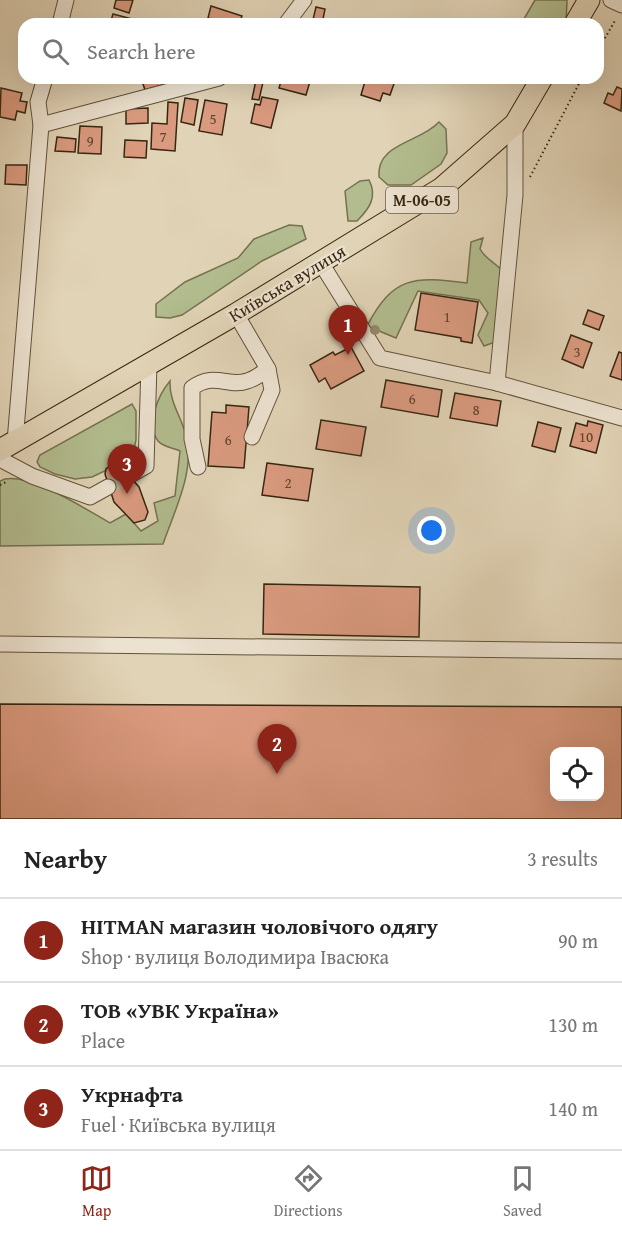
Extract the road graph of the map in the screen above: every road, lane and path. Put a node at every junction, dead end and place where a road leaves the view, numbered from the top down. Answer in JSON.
{"nodes":[{"id":1,"x":66,"y":0,"type":"edge"},
{"id":2,"x":304,"y":0,"type":"edge"},
{"id":3,"x":589,"y":0,"type":"edge"},
{"id":4,"x":611,"y":0,"type":"edge"},
{"id":5,"x":619,"y":12,"type":"edge"},
{"id":6,"x":62,"y":18,"type":"edge"},
{"id":7,"x":290,"y":18,"type":"edge"},
{"id":8,"x":578,"y":18,"type":"edge"},
{"id":9,"x":604,"y":39,"type":"edge"},
{"id":10,"x":43,"y":84,"type":"edge"},
{"id":11,"x":196,"y":84,"type":"edge"},
{"id":12,"x":538,"y":84,"type":"edge"},
{"id":13,"x":579,"y":84,"type":"edge"},
{"id":14,"x":515,"y":124,"type":"junction"},
{"id":15,"x":41,"y":125,"type":"junction"},
{"id":16,"x":514,"y":195,"type":"junction"},
{"id":17,"x":321,"y":263,"type":"junction"},
{"id":18,"x":236,"y":314,"type":"junction"},
{"id":19,"x":149,"y":364,"type":"junction"},
{"id":20,"x":268,"y":369,"type":"junction"},
{"id":21,"x":497,"y":383,"type":"junction"},
{"id":22,"x":622,"y":418,"type":"edge"},
{"id":23,"x":252,"y":437,"type":"dead end"},
{"id":24,"x":7,"y":446,"type":"edge"},
{"id":25,"x":0,"y":459,"type":"edge"},
{"id":26,"x":198,"y":466,"type":"dead end"},
{"id":27,"x":129,"y":475,"type":"tunnel mouth"},
{"id":28,"x":108,"y":487,"type":"tunnel mouth"},
{"id":29,"x":0,"y":644,"type":"edge"},
{"id":30,"x":622,"y":651,"type":"edge"}],
"edges":[{"from":1,"to":6,"type":"street"},
{"from":2,"to":7,"type":"street"},
{"from":3,"to":8,"type":"highway"},
{"from":4,"to":5,"type":"street"},
{"from":5,"to":9,"type":"path"},
{"from":10,"to":15,"type":"street"},
{"from":11,"to":15,"type":"street"},
{"from":12,"to":14,"type":"highway","name":"Київська вулиця","number":"М-06-05"},
{"from":13,"to":16,"type":"path"},
{"from":14,"to":16,"type":"street"},
{"from":14,"to":17,"type":"highway","name":"Київська вулиця","number":"М-06-05"},
{"from":15,"to":24,"type":"street"},
{"from":16,"to":21,"type":"street"},
{"from":17,"to":18,"type":"highway","name":"Київська вулиця","number":"М-06-05"},
{"from":17,"to":21,"type":"street"},
{"from":18,"to":19,"type":"highway","name":"Київська вулиця","number":"М-06-05"},
{"from":18,"to":20,"type":"street"},
{"from":19,"to":24,"type":"highway","name":"Київська вулиця","number":"М-06-05"},
{"from":19,"to":27,"type":"street"},
{"from":20,"to":23,"type":"street"},
{"from":20,"to":26,"type":"street"},
{"from":21,"to":22,"type":"street"},
{"from":25,"to":28,"type":"street"},
{"from":29,"to":30,"type":"street"}]}
